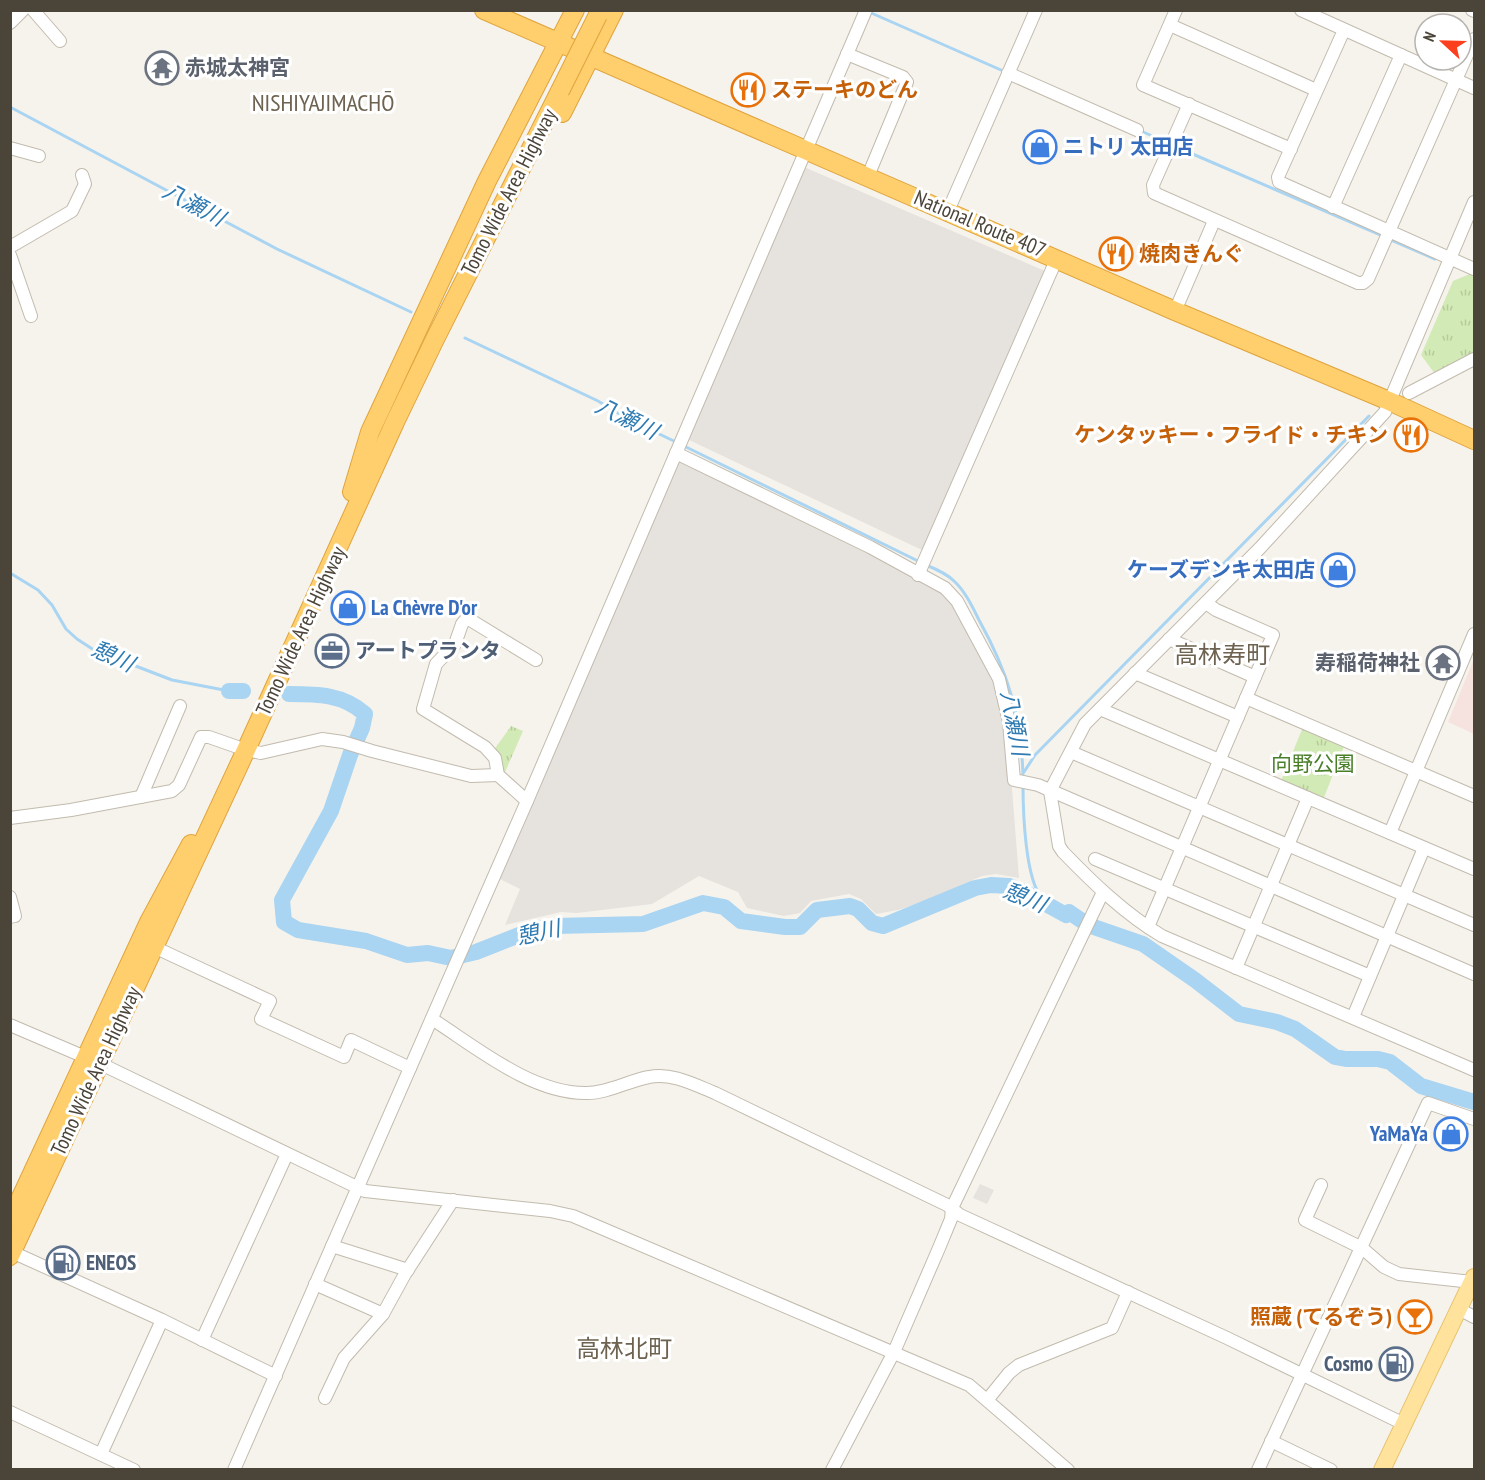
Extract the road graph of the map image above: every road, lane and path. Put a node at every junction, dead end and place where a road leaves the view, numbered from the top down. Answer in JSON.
{"nodes":[{"id":1,"x":23,"y":10,"type":"edge"},
{"id":2,"x":33,"y":10,"type":"edge"},
{"id":3,"x":484,"y":10,"type":"edge"},
{"id":4,"x":575,"y":10,"type":"edge"},
{"id":5,"x":866,"y":10,"type":"edge"},
{"id":6,"x":1036,"y":10,"type":"edge"},
{"id":7,"x":1176,"y":10,"type":"edge"},
{"id":8,"x":1301,"y":10,"type":"edge"},
{"id":9,"x":597,"y":11,"type":"edge"},
{"id":10,"x":10,"y":23,"type":"edge"},
{"id":11,"x":1170,"y":26,"type":"junction"},
{"id":12,"x":1344,"y":30,"type":"junction"},
{"id":13,"x":1474,"y":39,"type":"edge"},
{"id":14,"x":60,"y":41,"type":"dead end"},
{"id":15,"x":558,"y":43,"type":"junction"},
{"id":16,"x":848,"y":54,"type":"junction"},
{"id":17,"x":1401,"y":55,"type":"junction"},
{"id":18,"x":590,"y":56,"type":"junction"},
{"id":19,"x":1008,"y":73,"type":"junction"},
{"id":20,"x":1456,"y":80,"type":"junction"},
{"id":21,"x":554,"y":88,"type":"junction"},
{"id":22,"x":1474,"y":88,"type":"edge"},
{"id":23,"x":1316,"y":90,"type":"junction"},
{"id":24,"x":1189,"y":104,"type":"junction"},
{"id":25,"x":1137,"y":130,"type":"dead end"},
{"id":26,"x":10,"y":148,"type":"edge"},
{"id":27,"x":1291,"y":148,"type":"junction"},
{"id":28,"x":805,"y":149,"type":"junction"},
{"id":29,"x":39,"y":156,"type":"dead end"},
{"id":30,"x":82,"y":175,"type":"dead end"},
{"id":31,"x":868,"y":176,"type":"junction"},
{"id":32,"x":1474,"y":202,"type":"edge"},
{"id":33,"x":1333,"y":207,"type":"junction"},
{"id":34,"x":948,"y":211,"type":"junction"},
{"id":35,"x":1214,"y":221,"type":"junction"},
{"id":36,"x":1389,"y":231,"type":"junction"},
{"id":37,"x":10,"y":246,"type":"edge"},
{"id":38,"x":10,"y":255,"type":"edge"},
{"id":39,"x":1450,"y":257,"type":"junction"},
{"id":40,"x":1057,"y":258,"type":"junction"},
{"id":41,"x":1474,"y":268,"type":"edge"},
{"id":42,"x":1175,"y":311,"type":"junction"},
{"id":43,"x":31,"y":316,"type":"dead end"},
{"id":44,"x":1474,"y":360,"type":"edge"},
{"id":45,"x":1409,"y":393,"type":"dead end"},
{"id":46,"x":1389,"y":401,"type":"junction"},
{"id":47,"x":1474,"y":440,"type":"edge"},
{"id":48,"x":679,"y":446,"type":"junction"},
{"id":49,"x":352,"y":492,"type":"junction"},
{"id":50,"x":351,"y":522,"type":"junction"},
{"id":51,"x":920,"y":573,"type":"junction"},
{"id":52,"x":1206,"y":603,"type":"junction"},
{"id":53,"x":1474,"y":634,"type":"edge"},
{"id":54,"x":1169,"y":639,"type":"junction"},
{"id":55,"x":536,"y":660,"type":"dead end"},
{"id":56,"x":1135,"y":673,"type":"junction"},
{"id":57,"x":1255,"y":677,"type":"junction"},
{"id":58,"x":1246,"y":698,"type":"junction"},
{"id":59,"x":180,"y":706,"type":"dead end"},
{"id":60,"x":1100,"y":709,"type":"junction"},
{"id":61,"x":1238,"y":717,"type":"junction"},
{"id":62,"x":242,"y":749,"type":"junction"},
{"id":63,"x":1071,"y":752,"type":"junction"},
{"id":64,"x":1219,"y":760,"type":"junction"},
{"id":65,"x":1415,"y":771,"type":"junction"},
{"id":66,"x":498,"y":775,"type":"junction"},
{"id":67,"x":1050,"y":791,"type":"junction"},
{"id":68,"x":1474,"y":796,"type":"edge"},
{"id":69,"x":141,"y":797,"type":"junction"},
{"id":70,"x":1308,"y":798,"type":"junction"},
{"id":71,"x":527,"y":801,"type":"junction"},
{"id":72,"x":1199,"y":806,"type":"junction"},
{"id":73,"x":10,"y":818,"type":"edge"},
{"id":74,"x":1390,"y":833,"type":"junction"},
{"id":75,"x":1289,"y":844,"type":"junction"},
{"id":76,"x":1182,"y":848,"type":"junction"},
{"id":77,"x":1424,"y":848,"type":"junction"},
{"id":78,"x":1095,"y":859,"type":"dead end"},
{"id":79,"x":1474,"y":869,"type":"edge"},
{"id":80,"x":1271,"y":886,"type":"junction"},
{"id":81,"x":1164,"y":888,"type":"junction"},
{"id":82,"x":1103,"y":892,"type":"junction"},
{"id":83,"x":1405,"y":893,"type":"junction"},
{"id":84,"x":10,"y":897,"type":"edge"},
{"id":85,"x":10,"y":917,"type":"edge"},
{"id":86,"x":1474,"y":925,"type":"edge"},
{"id":87,"x":1254,"y":926,"type":"junction"},
{"id":88,"x":1148,"y":927,"type":"junction"},
{"id":89,"x":1387,"y":936,"type":"junction"},
{"id":90,"x":154,"y":947,"type":"junction"},
{"id":91,"x":1236,"y":968,"type":"junction"},
{"id":92,"x":1474,"y":974,"type":"edge"},
{"id":93,"x":1370,"y":976,"type":"junction"},
{"id":94,"x":1353,"y":1017,"type":"junction"},
{"id":95,"x":432,"y":1019,"type":"junction"},
{"id":96,"x":10,"y":1025,"type":"edge"},
{"id":97,"x":93,"y":1061,"type":"junction"},
{"id":98,"x":410,"y":1068,"type":"junction"},
{"id":99,"x":1474,"y":1070,"type":"edge"},
{"id":100,"x":1474,"y":1119,"type":"edge"},
{"id":101,"x":287,"y":1154,"type":"junction"},
{"id":102,"x":1321,"y":1185,"type":"dead end"},
{"id":103,"x":357,"y":1188,"type":"junction"},
{"id":104,"x":453,"y":1200,"type":"junction"},
{"id":105,"x":952,"y":1208,"type":"junction"},
{"id":106,"x":10,"y":1221,"type":"edge"},
{"id":107,"x":332,"y":1246,"type":"junction"},
{"id":108,"x":1362,"y":1248,"type":"junction"},
{"id":109,"x":11,"y":1254,"type":"edge"},
{"id":110,"x":408,"y":1270,"type":"junction"},
{"id":111,"x":1473,"y":1280,"type":"edge"},
{"id":112,"x":315,"y":1284,"type":"junction"},
{"id":113,"x":1128,"y":1292,"type":"junction"},
{"id":114,"x":1459,"y":1309,"type":"junction"},
{"id":115,"x":384,"y":1314,"type":"junction"},
{"id":116,"x":1474,"y":1317,"type":"edge"},
{"id":117,"x":162,"y":1320,"type":"junction"},
{"id":118,"x":202,"y":1340,"type":"junction"},
{"id":119,"x":894,"y":1352,"type":"junction"},
{"id":120,"x":1302,"y":1375,"type":"junction"},
{"id":121,"x":276,"y":1376,"type":"junction"},
{"id":122,"x":325,"y":1398,"type":"dead end"},
{"id":123,"x":988,"y":1399,"type":"junction"},
{"id":124,"x":10,"y":1413,"type":"edge"},
{"id":125,"x":1404,"y":1424,"type":"junction"},
{"id":126,"x":1271,"y":1441,"type":"junction"},
{"id":127,"x":100,"y":1454,"type":"junction"},
{"id":128,"x":1063,"y":1468,"type":"edge"},
{"id":129,"x":134,"y":1470,"type":"edge"},
{"id":130,"x":234,"y":1470,"type":"edge"},
{"id":131,"x":832,"y":1470,"type":"edge"},
{"id":132,"x":1258,"y":1470,"type":"edge"},
{"id":133,"x":1331,"y":1470,"type":"edge"},
{"id":134,"x":1382,"y":1470,"type":"edge"}],
"edges":[{"from":1,"to":10,"type":"street"},
{"from":2,"to":14,"type":"street"},
{"from":3,"to":15,"type":"highway","name":"National Route 407"},
{"from":4,"to":15,"type":"highway"},
{"from":5,"to":16,"type":"street"},
{"from":6,"to":19,"type":"street"},
{"from":7,"to":11,"type":"street"},
{"from":8,"to":12,"type":"street"},
{"from":9,"to":18,"type":"highway"},
{"from":9,"to":21,"type":"highway","name":"Tomo Wide Area Highway","bridge":true},
{"from":11,"to":23,"type":"street"},
{"from":11,"to":24,"type":"street"},
{"from":12,"to":17,"type":"street"},
{"from":12,"to":23,"type":"street"},
{"from":13,"to":20,"type":"street"},
{"from":15,"to":18,"type":"highway","name":"National Route 407"},
{"from":15,"to":49,"type":"highway"},
{"from":16,"to":28,"type":"street"},
{"from":16,"to":31,"type":"street"},
{"from":17,"to":20,"type":"street"},
{"from":17,"to":33,"type":"street"},
{"from":18,"to":28,"type":"highway","name":"National Route 407"},
{"from":18,"to":50,"type":"highway"},
{"from":19,"to":25,"type":"street"},
{"from":19,"to":34,"type":"street"},
{"from":20,"to":22,"type":"street"},
{"from":20,"to":36,"type":"street"},
{"from":21,"to":49,"type":"highway","name":"Tomo Wide Area Highway"},
{"from":21,"to":50,"type":"highway","name":"Tomo Wide Area Highway"},
{"from":23,"to":27,"type":"street"},
{"from":24,"to":27,"type":"street"},
{"from":24,"to":35,"type":"street"},
{"from":26,"to":29,"type":"street"},
{"from":27,"to":33,"type":"street"},
{"from":28,"to":31,"type":"highway","name":"National Route 407"},
{"from":28,"to":48,"type":"street"},
{"from":30,"to":37,"type":"street"},
{"from":31,"to":34,"type":"highway","name":"National Route 407"},
{"from":32,"to":39,"type":"street"},
{"from":33,"to":36,"type":"street"},
{"from":34,"to":40,"type":"highway","name":"National Route 407"},
{"from":35,"to":36,"type":"street"},
{"from":35,"to":42,"type":"street"},
{"from":36,"to":39,"type":"street"},
{"from":38,"to":43,"type":"street"},
{"from":39,"to":41,"type":"street"},
{"from":39,"to":46,"type":"street"},
{"from":40,"to":42,"type":"highway","name":"National Route 407"},
{"from":40,"to":51,"type":"street"},
{"from":42,"to":46,"type":"highway","name":"National Route 407"},
{"from":44,"to":45,"type":"street"},
{"from":46,"to":47,"type":"highway","name":"National Route 407"},
{"from":46,"to":52,"type":"street"},
{"from":48,"to":51,"type":"street"},
{"from":48,"to":71,"type":"street"},
{"from":49,"to":62,"type":"highway","name":"Tomo Wide Area Highway"},
{"from":50,"to":62,"type":"highway","name":"Tomo Wide Area Highway"},
{"from":51,"to":67,"type":"street"},
{"from":52,"to":54,"type":"street"},
{"from":52,"to":57,"type":"street"},
{"from":53,"to":65,"type":"street"},
{"from":54,"to":56,"type":"street"},
{"from":54,"to":57,"type":"street"},
{"from":55,"to":66,"type":"street"},
{"from":56,"to":60,"type":"street"},
{"from":56,"to":61,"type":"street"},
{"from":57,"to":58,"type":"street"},
{"from":58,"to":61,"type":"street"},
{"from":58,"to":65,"type":"street"},
{"from":59,"to":69,"type":"street"},
{"from":60,"to":63,"type":"street"},
{"from":60,"to":64,"type":"street"},
{"from":61,"to":64,"type":"street"},
{"from":62,"to":66,"type":"street"},
{"from":62,"to":69,"type":"street"},
{"from":62,"to":90,"type":"highway","name":"Tomo Wide Area Highway"},
{"from":62,"to":97,"type":"highway","name":"Tomo Wide Area Highway"},
{"from":63,"to":67,"type":"street"},
{"from":63,"to":72,"type":"street"},
{"from":64,"to":70,"type":"street"},
{"from":64,"to":72,"type":"street"},
{"from":65,"to":68,"type":"street"},
{"from":65,"to":74,"type":"street"},
{"from":66,"to":71,"type":"street"},
{"from":67,"to":76,"type":"street"},
{"from":67,"to":82,"type":"street"},
{"from":69,"to":73,"type":"street"},
{"from":70,"to":74,"type":"street"},
{"from":70,"to":75,"type":"street"},
{"from":71,"to":95,"type":"street"},
{"from":72,"to":75,"type":"street"},
{"from":72,"to":76,"type":"street"},
{"from":74,"to":77,"type":"street"},
{"from":75,"to":80,"type":"street"},
{"from":75,"to":83,"type":"street"},
{"from":76,"to":80,"type":"street"},
{"from":76,"to":81,"type":"street"},
{"from":77,"to":79,"type":"street"},
{"from":77,"to":83,"type":"street"},
{"from":78,"to":81,"type":"street"},
{"from":80,"to":87,"type":"street"},
{"from":80,"to":89,"type":"street"},
{"from":81,"to":87,"type":"street"},
{"from":81,"to":88,"type":"street"},
{"from":82,"to":88,"type":"street"},
{"from":82,"to":105,"type":"street"},
{"from":83,"to":86,"type":"street"},
{"from":83,"to":89,"type":"street"},
{"from":84,"to":85,"type":"street"},
{"from":87,"to":91,"type":"street"},
{"from":87,"to":93,"type":"street"},
{"from":88,"to":91,"type":"street"},
{"from":89,"to":92,"type":"street"},
{"from":89,"to":93,"type":"street"},
{"from":90,"to":97,"type":"highway","name":"Tomo Wide Area Highway"},
{"from":90,"to":98,"type":"street"},
{"from":91,"to":94,"type":"street"},
{"from":93,"to":94,"type":"street"},
{"from":94,"to":99,"type":"street"},
{"from":95,"to":98,"type":"street"},
{"from":95,"to":105,"type":"street"},
{"from":96,"to":97,"type":"street"},
{"from":97,"to":101,"type":"street"},
{"from":97,"to":106,"type":"highway","name":"Tomo Wide Area Highway"},
{"from":97,"to":109,"type":"highway","name":"Tomo Wide Area Highway"},
{"from":98,"to":103,"type":"street"},
{"from":100,"to":108,"type":"street"},
{"from":101,"to":103,"type":"street"},
{"from":101,"to":118,"type":"street"},
{"from":102,"to":108,"type":"street"},
{"from":103,"to":104,"type":"street"},
{"from":103,"to":107,"type":"street"},
{"from":104,"to":110,"type":"street"},
{"from":104,"to":119,"type":"street"},
{"from":105,"to":113,"type":"street"},
{"from":105,"to":119,"type":"street"},
{"from":107,"to":110,"type":"street"},
{"from":107,"to":112,"type":"street"},
{"from":108,"to":111,"type":"street"},
{"from":108,"to":120,"type":"street"},
{"from":109,"to":117,"type":"street"},
{"from":110,"to":115,"type":"street"},
{"from":111,"to":114,"type":"main road"},
{"from":112,"to":115,"type":"street"},
{"from":112,"to":121,"type":"street"},
{"from":113,"to":120,"type":"street"},
{"from":113,"to":123,"type":"street"},
{"from":114,"to":116,"type":"street"},
{"from":114,"to":125,"type":"main road"},
{"from":115,"to":122,"type":"street"},
{"from":117,"to":118,"type":"street"},
{"from":117,"to":127,"type":"street"},
{"from":118,"to":121,"type":"street"},
{"from":119,"to":123,"type":"street"},
{"from":119,"to":131,"type":"street"},
{"from":120,"to":125,"type":"street"},
{"from":120,"to":126,"type":"street"},
{"from":121,"to":130,"type":"street"},
{"from":123,"to":128,"type":"street"},
{"from":124,"to":127,"type":"street"},
{"from":125,"to":134,"type":"main road"},
{"from":126,"to":132,"type":"street"},
{"from":126,"to":133,"type":"street"},
{"from":127,"to":129,"type":"street"}]}
